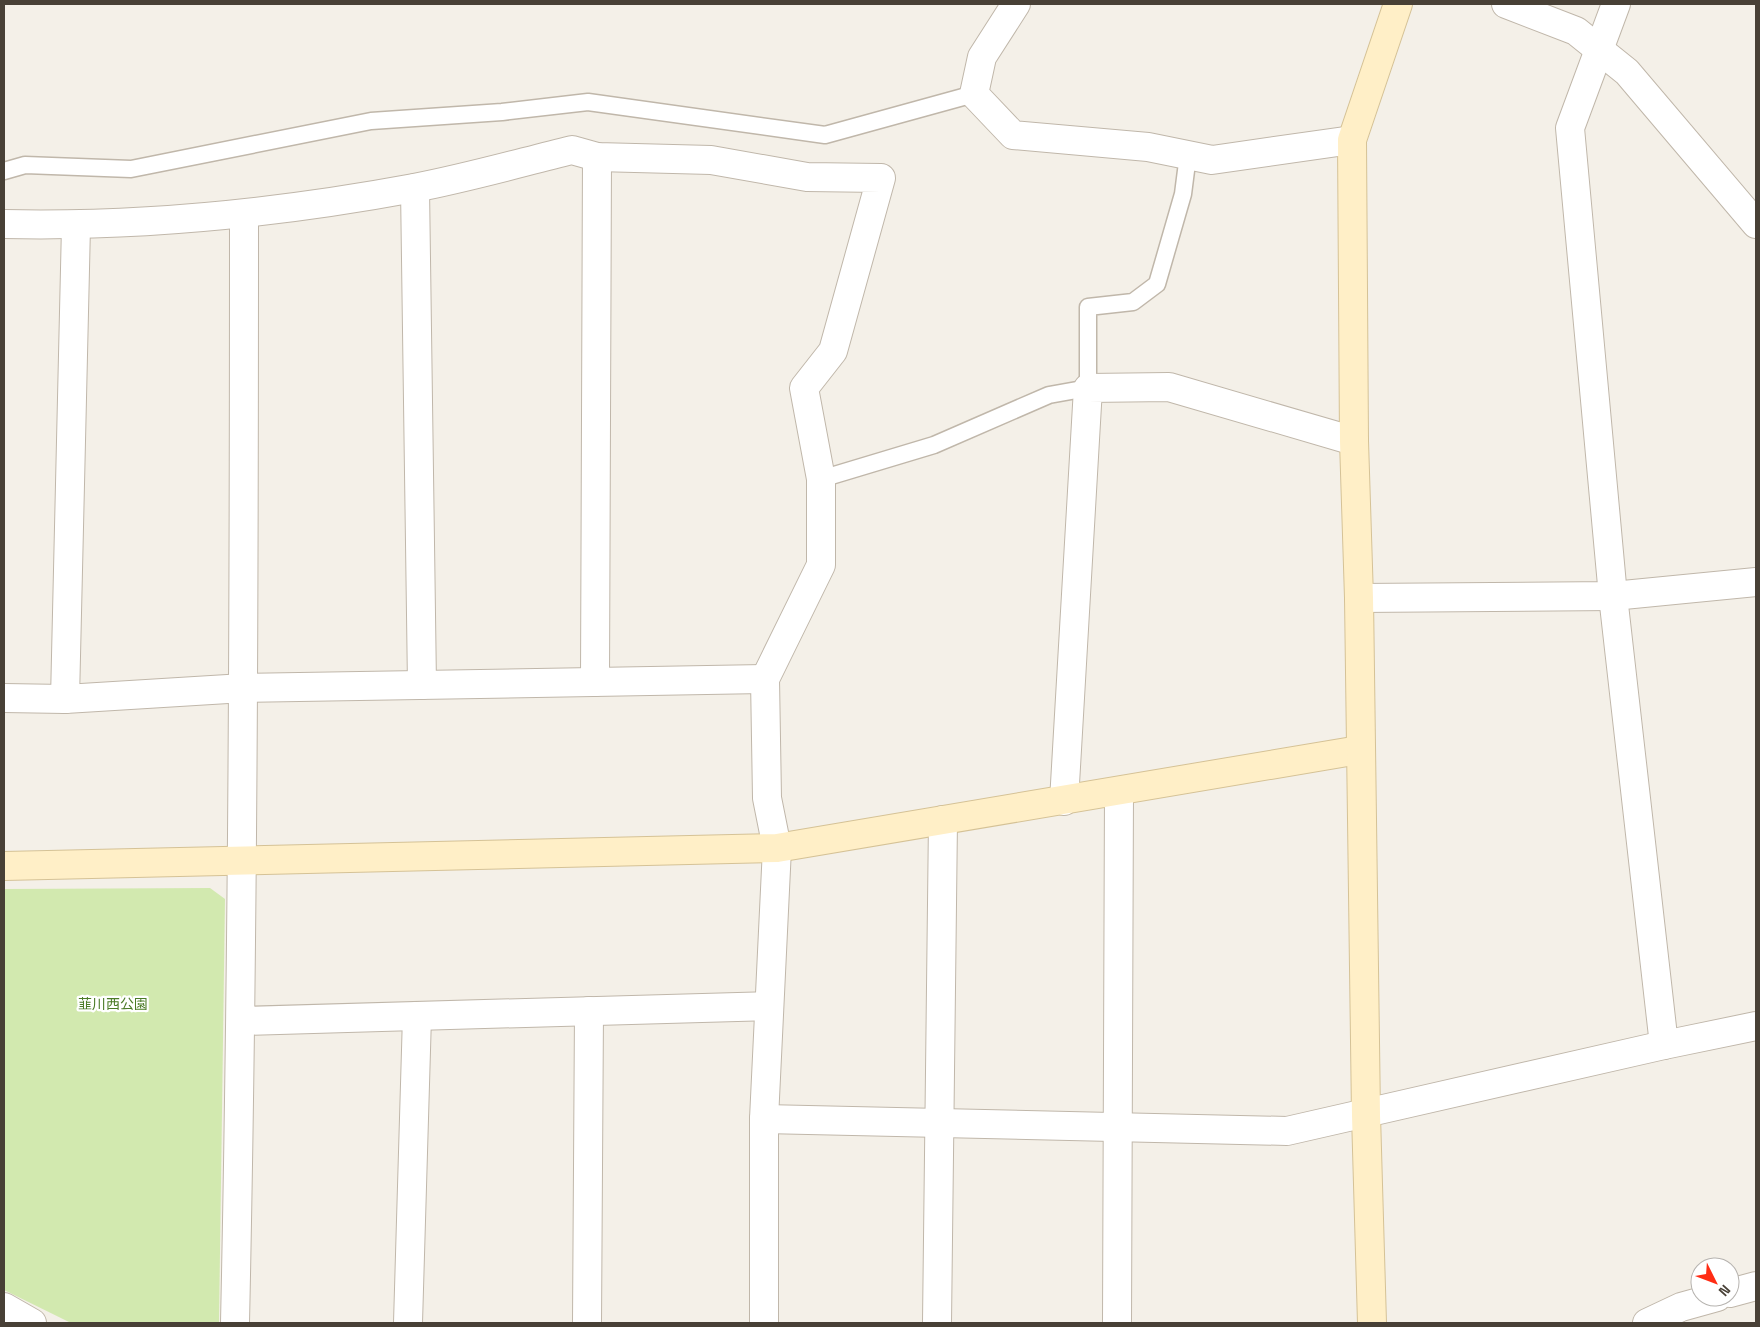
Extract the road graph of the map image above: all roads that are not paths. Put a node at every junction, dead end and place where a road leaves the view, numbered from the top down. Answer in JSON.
{"nodes":[{"id":1,"x":1016,"y":4,"type":"edge"},
{"id":2,"x":1398,"y":4,"type":"edge"},
{"id":3,"x":1506,"y":4,"type":"edge"},
{"id":4,"x":1616,"y":4,"type":"edge"},
{"id":5,"x":1598,"y":48,"type":"junction"},
{"id":6,"x":974,"y":94,"type":"junction"},
{"id":7,"x":1352,"y":140,"type":"junction"},
{"id":8,"x":1188,"y":155,"type":"junction"},
{"id":9,"x":597,"y":156,"type":"junction"},
{"id":10,"x":4,"y":171,"type":"edge"},
{"id":11,"x":415,"y":188,"type":"junction"},
{"id":12,"x":244,"y":214,"type":"junction"},
{"id":13,"x":4,"y":224,"type":"edge"},
{"id":14,"x":1756,"y":224,"type":"edge"},
{"id":15,"x":76,"y":226,"type":"junction"},
{"id":16,"x":1088,"y":388,"type":"junction"},
{"id":17,"x":1354,"y":441,"type":"junction"},
{"id":18,"x":821,"y":479,"type":"junction"},
{"id":19,"x":1756,"y":582,"type":"edge"},
{"id":20,"x":1614,"y":596,"type":"junction"},
{"id":21,"x":1359,"y":598,"type":"junction"},
{"id":22,"x":765,"y":679,"type":"junction"},
{"id":23,"x":595,"y":682,"type":"junction"},
{"id":24,"x":422,"y":685,"type":"junction"},
{"id":25,"x":244,"y":688,"type":"junction"},
{"id":26,"x":4,"y":698,"type":"edge"},
{"id":27,"x":65,"y":699,"type":"junction"},
{"id":28,"x":1360,"y":750,"type":"junction"},
{"id":29,"x":1119,"y":791,"type":"junction"},
{"id":30,"x":1064,"y":800,"type":"junction"},
{"id":31,"x":943,"y":820,"type":"junction"},
{"id":32,"x":777,"y":848,"type":"junction"},
{"id":33,"x":243,"y":860,"type":"junction"},
{"id":34,"x":4,"y":866,"type":"edge"},
{"id":35,"x":769,"y":1006,"type":"junction"},
{"id":36,"x":588,"y":1012,"type":"junction"},
{"id":37,"x":417,"y":1016,"type":"junction"},
{"id":38,"x":241,"y":1021,"type":"junction"},
{"id":39,"x":1756,"y":1026,"type":"edge"},
{"id":40,"x":1664,"y":1045,"type":"junction"},
{"id":41,"x":1366,"y":1114,"type":"junction"},
{"id":42,"x":764,"y":1119,"type":"junction"},
{"id":43,"x":938,"y":1123,"type":"junction"},
{"id":44,"x":1118,"y":1127,"type":"junction"},
{"id":45,"x":1756,"y":1286,"type":"edge"},
{"id":46,"x":1740,"y":1290,"type":"edge"},
{"id":47,"x":1690,"y":1304,"type":"edge"},
{"id":48,"x":4,"y":1308,"type":"edge"},
{"id":49,"x":32,"y":1323,"type":"edge"},
{"id":50,"x":235,"y":1323,"type":"edge"},
{"id":51,"x":408,"y":1323,"type":"edge"},
{"id":52,"x":587,"y":1323,"type":"edge"},
{"id":53,"x":764,"y":1323,"type":"edge"},
{"id":54,"x":937,"y":1323,"type":"edge"},
{"id":55,"x":1118,"y":1323,"type":"edge"},
{"id":56,"x":1372,"y":1323,"type":"edge"},
{"id":57,"x":1646,"y":1323,"type":"edge"}],
"edges":[{"from":1,"to":6,"type":"street"},
{"from":2,"to":7,"type":"street"},
{"from":3,"to":5,"type":"street"},
{"from":4,"to":5,"type":"street"},
{"from":5,"to":14,"type":"street"},
{"from":5,"to":20,"type":"street"},
{"from":6,"to":8,"type":"street"},
{"from":6,"to":10,"type":"lane"},
{"from":7,"to":8,"type":"street"},
{"from":7,"to":17,"type":"street"},
{"from":8,"to":16,"type":"lane"},
{"from":9,"to":11,"type":"street"},
{"from":9,"to":18,"type":"street"},
{"from":9,"to":23,"type":"street"},
{"from":11,"to":12,"type":"street"},
{"from":11,"to":24,"type":"street"},
{"from":12,"to":15,"type":"street"},
{"from":12,"to":25,"type":"street"},
{"from":13,"to":15,"type":"street"},
{"from":15,"to":27,"type":"street"},
{"from":16,"to":17,"type":"street"},
{"from":16,"to":18,"type":"lane"},
{"from":16,"to":30,"type":"street"},
{"from":17,"to":21,"type":"street"},
{"from":18,"to":22,"type":"street"},
{"from":19,"to":20,"type":"street"},
{"from":20,"to":21,"type":"street"},
{"from":20,"to":40,"type":"street"},
{"from":21,"to":28,"type":"street"},
{"from":22,"to":23,"type":"street"},
{"from":22,"to":32,"type":"street"},
{"from":23,"to":24,"type":"street"},
{"from":24,"to":25,"type":"street"},
{"from":25,"to":27,"type":"street"},
{"from":25,"to":33,"type":"street"},
{"from":26,"to":27,"type":"street"},
{"from":28,"to":29,"type":"street"},
{"from":28,"to":41,"type":"street"},
{"from":29,"to":30,"type":"street"},
{"from":29,"to":44,"type":"street"},
{"from":30,"to":31,"type":"street"},
{"from":31,"to":32,"type":"street"},
{"from":31,"to":43,"type":"street"},
{"from":32,"to":33,"type":"street"},
{"from":32,"to":35,"type":"street"},
{"from":33,"to":34,"type":"street"},
{"from":33,"to":38,"type":"street"},
{"from":35,"to":36,"type":"street"},
{"from":35,"to":42,"type":"street"},
{"from":36,"to":37,"type":"street"},
{"from":36,"to":52,"type":"street"},
{"from":37,"to":38,"type":"street"},
{"from":37,"to":51,"type":"street"},
{"from":38,"to":50,"type":"street"},
{"from":39,"to":40,"type":"street"},
{"from":40,"to":41,"type":"street"},
{"from":41,"to":44,"type":"street"},
{"from":41,"to":56,"type":"street"},
{"from":42,"to":43,"type":"street"},
{"from":42,"to":53,"type":"street"},
{"from":43,"to":44,"type":"street"},
{"from":43,"to":54,"type":"street"},
{"from":44,"to":55,"type":"street"},
{"from":45,"to":46,"type":"street"},
{"from":47,"to":57,"type":"street"},
{"from":48,"to":49,"type":"street"}]}
